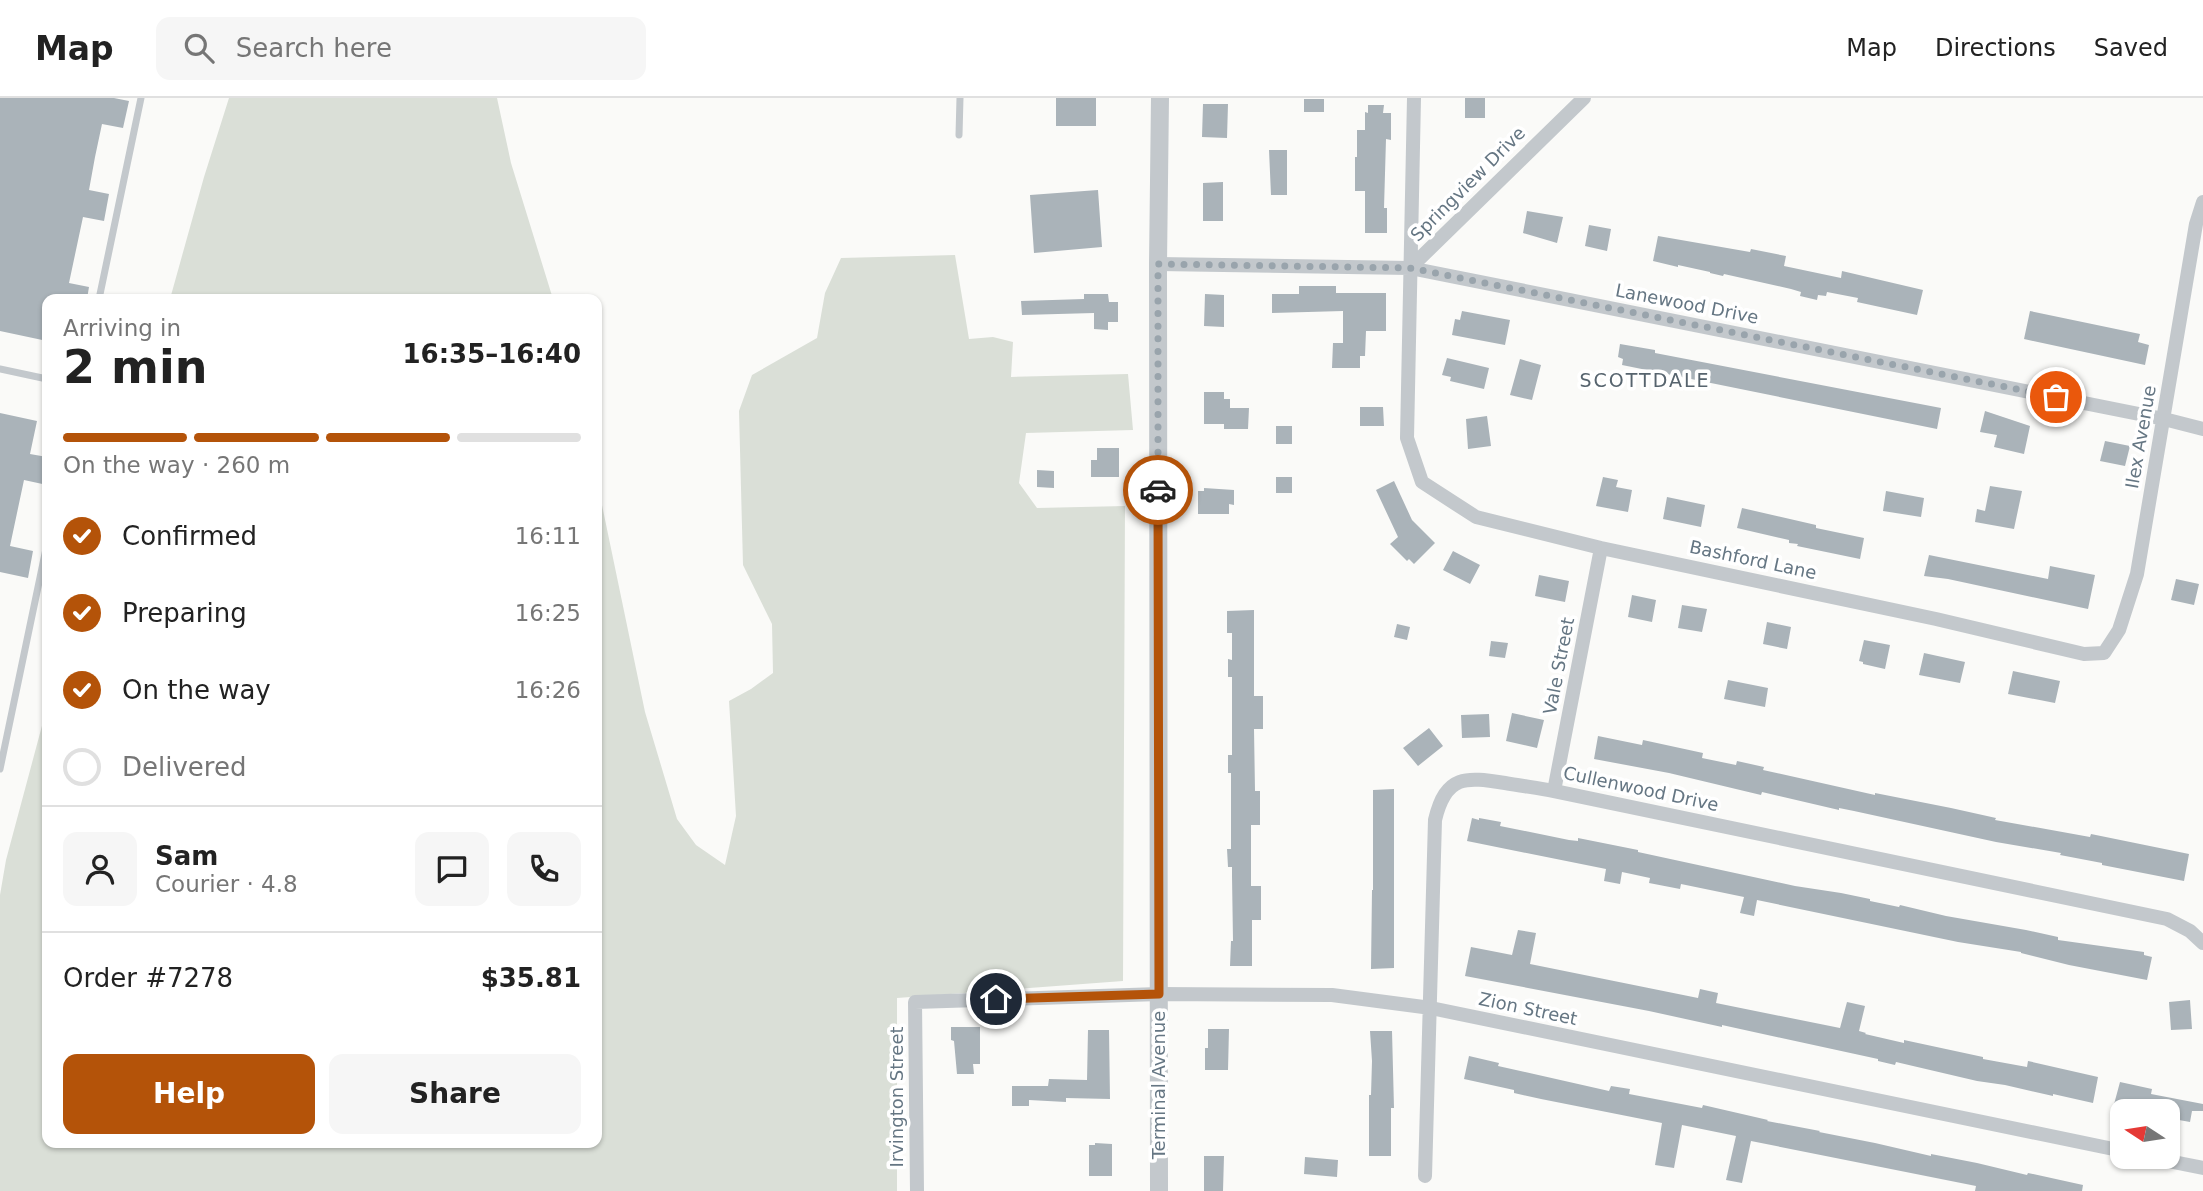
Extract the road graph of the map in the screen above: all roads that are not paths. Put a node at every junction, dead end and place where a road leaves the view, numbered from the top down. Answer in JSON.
{"nodes":[{"id":1,"x":141,"y":98,"type":"edge"},
{"id":2,"x":960,"y":98,"type":"edge"},
{"id":3,"x":1160,"y":98,"type":"edge"},
{"id":4,"x":1414,"y":98,"type":"edge"},
{"id":5,"x":1584,"y":98,"type":"edge"},
{"id":6,"x":959,"y":135,"type":"dead end"},
{"id":7,"x":2203,"y":202,"type":"edge"},
{"id":8,"x":1158,"y":264,"type":"junction"},
{"id":9,"x":1410,"y":268,"type":"junction"},
{"id":10,"x":100,"y":294,"type":"edge"},
{"id":11,"x":0,"y":369,"type":"edge"},
{"id":12,"x":42,"y":378,"type":"edge"},
{"id":13,"x":2164,"y":419,"type":"junction"},
{"id":14,"x":2203,"y":429,"type":"edge"},
{"id":15,"x":1601,"y":548,"type":"junction"},
{"id":16,"x":42,"y":568,"type":"edge"},
{"id":17,"x":2084,"y":654,"type":"joint"},
{"id":18,"x":0,"y":769,"type":"edge"},
{"id":19,"x":1554,"y":791,"type":"junction"},
{"id":20,"x":2203,"y":943,"type":"edge"},
{"id":21,"x":1159,"y":994,"type":"junction"},
{"id":22,"x":915,"y":1002,"type":"joint"},
{"id":23,"x":1431,"y":1008,"type":"junction"},
{"id":24,"x":2110,"y":1149,"type":"edge"},
{"id":25,"x":2180,"y":1163,"type":"edge"},
{"id":26,"x":2203,"y":1168,"type":"edge"},
{"id":27,"x":1425,"y":1176,"type":"dead end"},
{"id":28,"x":917,"y":1191,"type":"edge"},
{"id":29,"x":1159,"y":1191,"type":"edge"}],
"edges":[{"from":1,"to":10,"type":"lane"},
{"from":2,"to":6,"type":"lane"},
{"from":3,"to":8,"type":"street","name":"Terminal Avenue"},
{"from":4,"to":9,"type":"street"},
{"from":5,"to":9,"type":"street","name":"Springview Drive"},
{"from":7,"to":13,"type":"street","name":"Ilex Avenue"},
{"from":8,"to":9,"type":"street","name":"Lanewood Drive"},
{"from":8,"to":21,"type":"street","name":"Terminal Avenue"},
{"from":9,"to":13,"type":"street","name":"Lanewood Drive"},
{"from":9,"to":15,"type":"street","name":"Bashford Lane"},
{"from":11,"to":12,"type":"lane"},
{"from":13,"to":14,"type":"street","name":"Lanewood Drive"},
{"from":13,"to":17,"type":"street","name":"Ilex Avenue"},
{"from":15,"to":17,"type":"street","name":"Bashford Lane"},
{"from":15,"to":19,"type":"street","name":"Vale Street"},
{"from":16,"to":18,"type":"lane"},
{"from":19,"to":20,"type":"street","name":"Cullenwood Drive"},
{"from":19,"to":23,"type":"street","name":"Cullenwood Drive"},
{"from":21,"to":22,"type":"street","name":"Zion Street"},
{"from":21,"to":23,"type":"street","name":"Zion Street"},
{"from":21,"to":29,"type":"street","name":"Terminal Avenue"},
{"from":22,"to":28,"type":"street","name":"Irvington Street"},
{"from":23,"to":24,"type":"street","name":"Zion Street"},
{"from":23,"to":27,"type":"street","name":"Cullenwood Drive"},
{"from":25,"to":26,"type":"street"}]}
